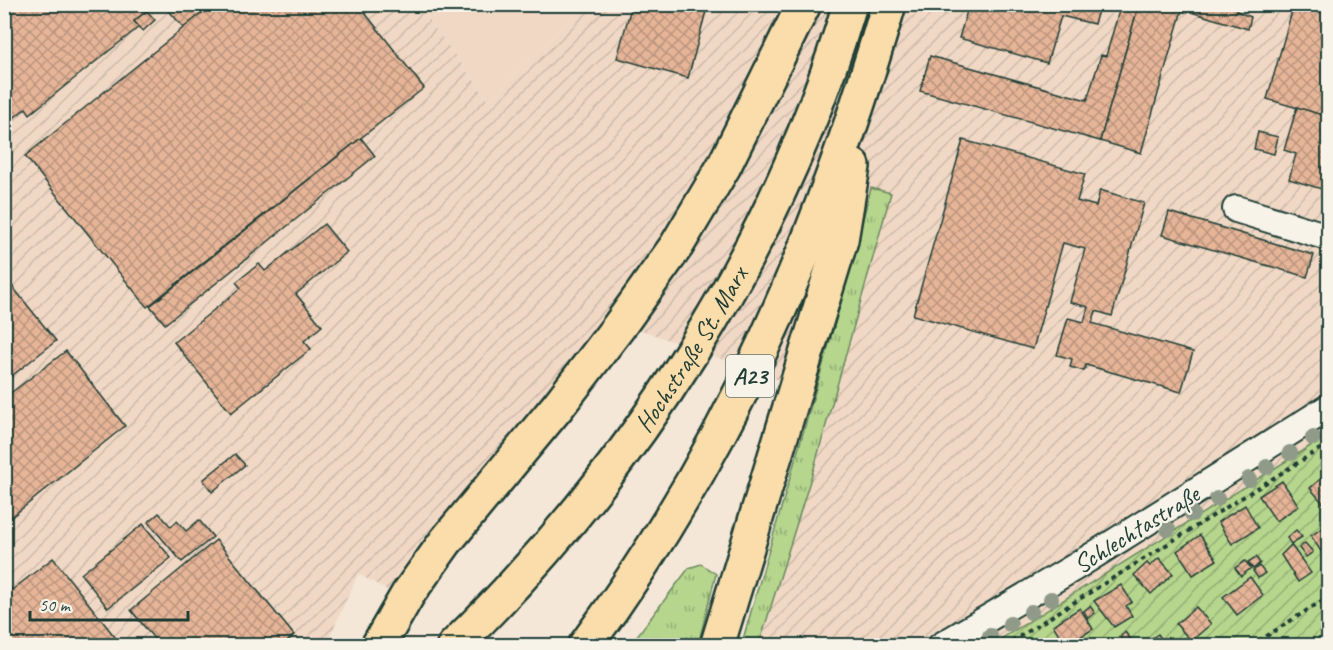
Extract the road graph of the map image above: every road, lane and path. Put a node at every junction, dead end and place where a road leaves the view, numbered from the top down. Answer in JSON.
{"nodes":[{"id":1,"x":804,"y":4,"type":"edge"},
{"id":2,"x":850,"y":4,"type":"edge"},
{"id":3,"x":889,"y":4,"type":"edge"},
{"id":4,"x":867,"y":81,"type":"junction"},
{"id":5,"x":1236,"y":209,"type":"dead end"},
{"id":6,"x":1329,"y":237,"type":"edge"},
{"id":7,"x":1329,"y":408,"type":"edge"},
{"id":8,"x":1329,"y":444,"type":"edge"},
{"id":9,"x":1329,"y":597,"type":"edge"},
{"id":10,"x":378,"y":645,"type":"edge"},
{"id":11,"x":454,"y":645,"type":"edge"},
{"id":12,"x":585,"y":645,"type":"edge"},
{"id":13,"x":717,"y":645,"type":"edge"},
{"id":14,"x":941,"y":645,"type":"edge"},
{"id":15,"x":1004,"y":645,"type":"edge"},
{"id":16,"x":1251,"y":645,"type":"edge"}],
"edges":[{"from":1,"to":10,"type":"highway"},
{"from":2,"to":11,"type":"highway","name":"Hochstraße St. Marx","number":"A23"},
{"from":3,"to":4,"type":"highway","number":"A23"},
{"from":4,"to":12,"type":"highway","number":"A23"},
{"from":4,"to":13,"type":"highway"},
{"from":5,"to":6,"type":"street"},
{"from":7,"to":14,"type":"street","name":"Schlechtastraße"},
{"from":8,"to":15,"type":"path"},
{"from":9,"to":16,"type":"path"}]}
